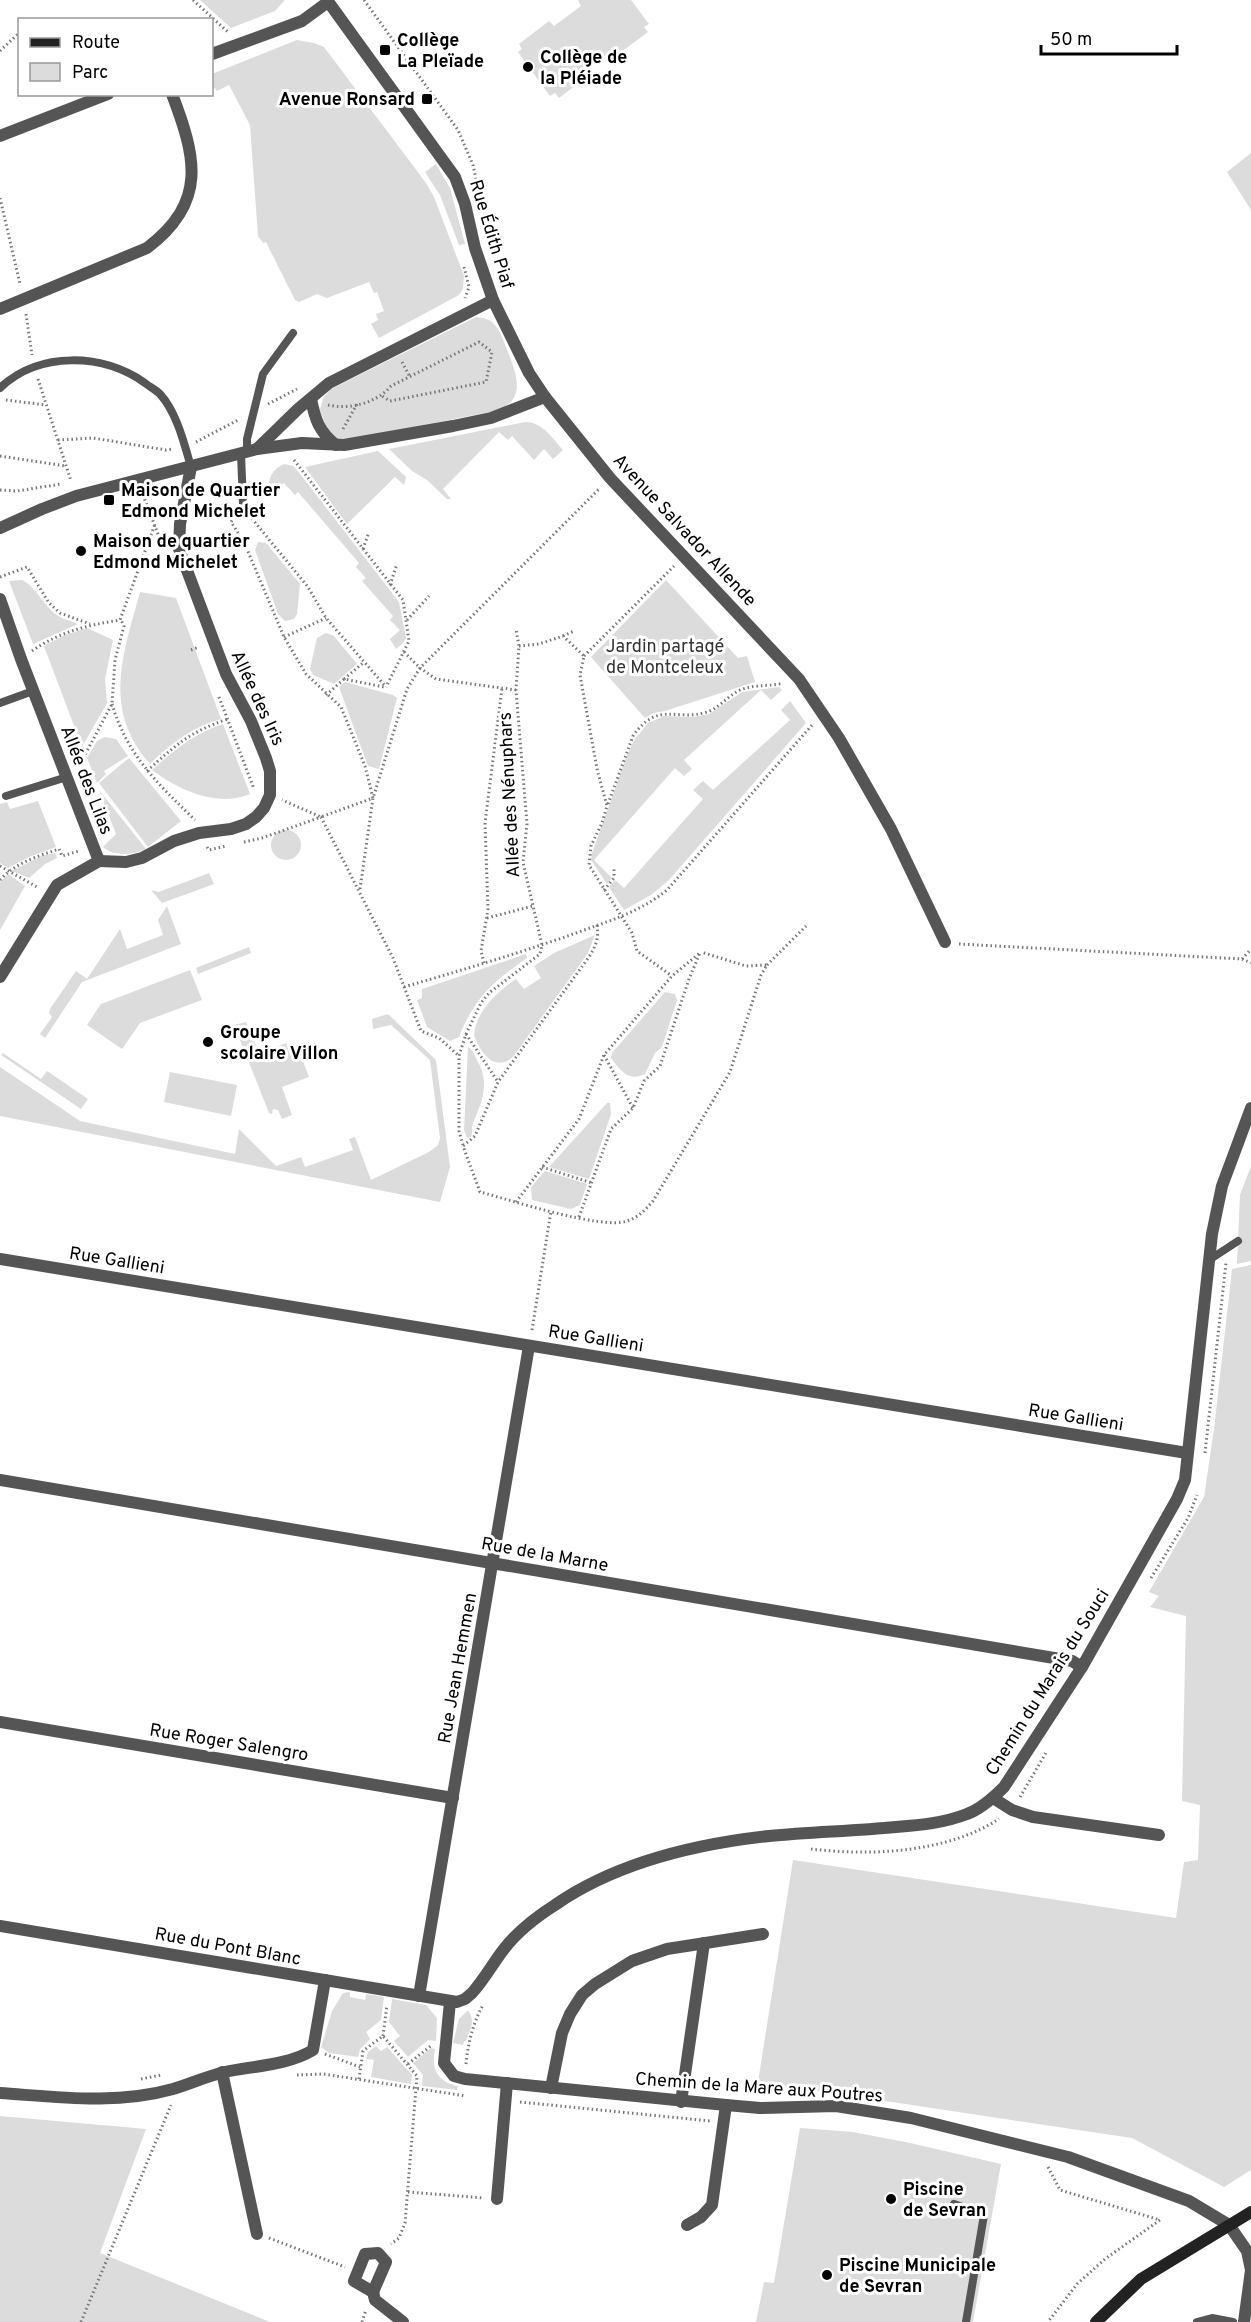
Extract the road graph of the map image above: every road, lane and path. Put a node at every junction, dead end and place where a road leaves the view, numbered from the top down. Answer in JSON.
{"nodes":[{"id":1,"x":193,"y":0,"type":"edge"},
{"id":2,"x":364,"y":0,"type":"edge"},
{"id":3,"x":327,"y":1,"type":"edge"},
{"id":4,"x":18,"y":34,"type":"edge"},
{"id":5,"x":241,"y":43,"type":"junction"},
{"id":6,"x":0,"y":51,"type":"edge"},
{"id":7,"x":213,"y":54,"type":"edge"},
{"id":8,"x":103,"y":96,"type":"edge"},
{"id":9,"x":173,"y":96,"type":"edge"},
{"id":10,"x":0,"y":136,"type":"edge"},
{"id":11,"x":0,"y":198,"type":"edge"},
{"id":12,"x":481,"y":201,"type":"dead end"},
{"id":13,"x":463,"y":264,"type":"dead end"},
{"id":14,"x":24,"y":300,"type":"junction"},
{"id":15,"x":493,"y":300,"type":"junction"},
{"id":16,"x":463,"y":302,"type":"dead end"},
{"id":17,"x":0,"y":309,"type":"edge"},
{"id":18,"x":293,"y":333,"type":"dead end"},
{"id":19,"x":399,"y":356,"type":"dead end"},
{"id":20,"x":34,"y":367,"type":"junction"},
{"id":21,"x":410,"y":377,"type":"junction"},
{"id":22,"x":303,"y":385,"type":"dead end"},
{"id":23,"x":0,"y":388,"type":"edge"},
{"id":24,"x":382,"y":396,"type":"junction"},
{"id":25,"x":545,"y":397,"type":"junction"},
{"id":26,"x":0,"y":399,"type":"edge"},
{"id":27,"x":311,"y":399,"type":"junction"},
{"id":28,"x":323,"y":404,"type":"dead end"},
{"id":29,"x":357,"y":404,"type":"junction"},
{"id":30,"x":46,"y":405,"type":"junction"},
{"id":31,"x":254,"y":411,"type":"junction"},
{"id":32,"x":58,"y":440,"type":"junction"},
{"id":33,"x":338,"y":441,"type":"junction"},
{"id":34,"x":185,"y":447,"type":"junction"},
{"id":35,"x":248,"y":452,"type":"junction"},
{"id":36,"x":0,"y":456,"type":"edge"},
{"id":37,"x":291,"y":457,"type":"dead end"},
{"id":38,"x":66,"y":466,"type":"junction"},
{"id":39,"x":191,"y":466,"type":"junction"},
{"id":40,"x":610,"y":478,"type":"junction"},
{"id":41,"x":72,"y":483,"type":"junction"},
{"id":42,"x":0,"y":490,"type":"edge"},
{"id":43,"x":76,"y":496,"type":"junction"},
{"id":44,"x":243,"y":504,"type":"junction"},
{"id":45,"x":155,"y":524,"type":"dead end"},
{"id":46,"x":0,"y":528,"type":"edge"},
{"id":47,"x":369,"y":532,"type":"dead end"},
{"id":48,"x":363,"y":549,"type":"junction"},
{"id":49,"x":684,"y":556,"type":"junction"},
{"id":50,"x":397,"y":564,"type":"dead end"},
{"id":51,"x":0,"y":577,"type":"edge"},
{"id":52,"x":390,"y":585,"type":"junction"},
{"id":53,"x":429,"y":596,"type":"dead end"},
{"id":54,"x":0,"y":599,"type":"edge"},
{"id":55,"x":326,"y":618,"type":"junction"},
{"id":56,"x":120,"y":620,"type":"junction"},
{"id":57,"x":407,"y":620,"type":"junction"},
{"id":58,"x":91,"y":624,"type":"junction"},
{"id":59,"x":516,"y":629,"type":"dead end"},
{"id":60,"x":574,"y":630,"type":"dead end"},
{"id":61,"x":563,"y":636,"type":"junction"},
{"id":62,"x":284,"y":637,"type":"junction"},
{"id":63,"x":199,"y":646,"type":"dead end"},
{"id":64,"x":519,"y":646,"type":"junction"},
{"id":65,"x":191,"y":650,"type":"dead end"},
{"id":66,"x":404,"y":652,"type":"junction"},
{"id":67,"x":584,"y":656,"type":"junction"},
{"id":68,"x":21,"y":659,"type":"junction"},
{"id":69,"x":363,"y":663,"type":"junction"},
{"id":70,"x":420,"y":668,"type":"junction"},
{"id":71,"x":344,"y":679,"type":"junction"},
{"id":72,"x":799,"y":679,"type":"junction"},
{"id":73,"x":386,"y":687,"type":"junction"},
{"id":74,"x":502,"y":688,"type":"junction"},
{"id":75,"x":516,"y":690,"type":"junction"},
{"id":76,"x":33,"y":691,"type":"junction"},
{"id":77,"x":326,"y":694,"type":"junction"},
{"id":78,"x":0,"y":703,"type":"edge"},
{"id":79,"x":112,"y":704,"type":"junction"},
{"id":80,"x":823,"y":713,"type":"junction"},
{"id":81,"x":228,"y":719,"type":"dead end"},
{"id":82,"x":147,"y":771,"type":"junction"},
{"id":83,"x":66,"y":777,"type":"junction"},
{"id":84,"x":6,"y":796,"type":"dead end"},
{"id":85,"x":373,"y":798,"type":"junction"},
{"id":86,"x":607,"y":806,"type":"junction"},
{"id":87,"x":199,"y":833,"type":"junction"},
{"id":88,"x":241,"y":843,"type":"dead end"},
{"id":89,"x":230,"y":845,"type":"dead end"},
{"id":90,"x":93,"y":846,"type":"junction"},
{"id":91,"x":99,"y":861,"type":"junction"},
{"id":92,"x":0,"y":866,"type":"edge"},
{"id":93,"x":614,"y":867,"type":"dead end"},
{"id":94,"x":8,"y":872,"type":"junction"},
{"id":95,"x":0,"y":880,"type":"edge"},
{"id":96,"x":604,"y":890,"type":"junction"},
{"id":97,"x":359,"y":891,"type":"junction"},
{"id":98,"x":51,"y":894,"type":"junction"},
{"id":99,"x":533,"y":906,"type":"junction"},
{"id":100,"x":621,"y":917,"type":"junction"},
{"id":101,"x":487,"y":918,"type":"junction"},
{"id":102,"x":597,"y":925,"type":"junction"},
{"id":103,"x":806,"y":926,"type":"dead end"},
{"id":104,"x":945,"y":942,"type":"joint"},
{"id":105,"x":542,"y":945,"type":"junction"},
{"id":106,"x":1251,"y":948,"type":"edge"},
{"id":107,"x":701,"y":952,"type":"junction"},
{"id":108,"x":1242,"y":959,"type":"junction"},
{"id":109,"x":484,"y":963,"type":"junction"},
{"id":110,"x":1251,"y":963,"type":"edge"},
{"id":111,"x":767,"y":965,"type":"junction"},
{"id":112,"x":672,"y":976,"type":"junction"},
{"id":113,"x":0,"y":977,"type":"edge"},
{"id":114,"x":405,"y":987,"type":"junction"},
{"id":115,"x":466,"y":1034,"type":"junction"},
{"id":116,"x":604,"y":1055,"type":"junction"},
{"id":117,"x":459,"y":1056,"type":"junction"},
{"id":118,"x":498,"y":1082,"type":"junction"},
{"id":119,"x":633,"y":1108,"type":"junction"},
{"id":120,"x":1251,"y":1108,"type":"edge"},
{"id":121,"x":463,"y":1146,"type":"junction"},
{"id":122,"x":542,"y":1167,"type":"junction"},
{"id":123,"x":592,"y":1183,"type":"junction"},
{"id":124,"x":516,"y":1202,"type":"junction"},
{"id":125,"x":551,"y":1211,"type":"junction"},
{"id":126,"x":579,"y":1217,"type":"junction"},
{"id":127,"x":1238,"y":1241,"type":"dead end"},
{"id":128,"x":1228,"y":1247,"type":"junction"},
{"id":129,"x":0,"y":1259,"type":"edge"},
{"id":130,"x":1209,"y":1260,"type":"junction"},
{"id":131,"x":529,"y":1346,"type":"junction"},
{"id":132,"x":1187,"y":1453,"type":"junction"},
{"id":133,"x":1204,"y":1456,"type":"dead end"},
{"id":134,"x":0,"y":1480,"type":"edge"},
{"id":135,"x":1199,"y":1490,"type":"dead end"},
{"id":136,"x":493,"y":1563,"type":"junction"},
{"id":137,"x":1152,"y":1578,"type":"dead end"},
{"id":138,"x":1082,"y":1667,"type":"junction"},
{"id":139,"x":0,"y":1722,"type":"edge"},
{"id":140,"x":1048,"y":1749,"type":"dead end"},
{"id":141,"x":453,"y":1798,"type":"junction"},
{"id":142,"x":993,"y":1798,"type":"junction"},
{"id":143,"x":1012,"y":1810,"type":"junction"},
{"id":144,"x":1159,"y":1835,"type":"dead end"},
{"id":145,"x":810,"y":1849,"type":"dead end"},
{"id":146,"x":0,"y":1926,"type":"edge"},
{"id":147,"x":763,"y":1934,"type":"dead end"},
{"id":148,"x":704,"y":1943,"type":"junction"},
{"id":149,"x":324,"y":1980,"type":"junction"},
{"id":150,"x":389,"y":1990,"type":"junction"},
{"id":151,"x":419,"y":1996,"type":"junction"},
{"id":152,"x":450,"y":2002,"type":"junction"},
{"id":153,"x":483,"y":2003,"type":"dead end"},
{"id":154,"x":383,"y":2036,"type":"junction"},
{"id":155,"x":313,"y":2050,"type":"junction"},
{"id":156,"x":360,"y":2067,"type":"junction"},
{"id":157,"x":222,"y":2072,"type":"junction"},
{"id":158,"x":294,"y":2075,"type":"dead end"},
{"id":159,"x":137,"y":2079,"type":"dead end"},
{"id":160,"x":358,"y":2079,"type":"junction"},
{"id":161,"x":465,"y":2079,"type":"junction"},
{"id":162,"x":507,"y":2083,"type":"junction"},
{"id":163,"x":182,"y":2084,"type":"junction"},
{"id":164,"x":551,"y":2088,"type":"junction"},
{"id":165,"x":416,"y":2089,"type":"junction"},
{"id":166,"x":0,"y":2093,"type":"edge"},
{"id":167,"x":461,"y":2096,"type":"junction"},
{"id":168,"x":472,"y":2097,"type":"dead end"},
{"id":169,"x":505,"y":2100,"type":"junction"},
{"id":170,"x":681,"y":2102,"type":"junction"},
{"id":171,"x":171,"y":2104,"type":"dead end"},
{"id":172,"x":726,"y":2105,"type":"junction"},
{"id":173,"x":725,"y":2122,"type":"junction"},
{"id":174,"x":1040,"y":2165,"type":"dead end"},
{"id":175,"x":408,"y":2192,"type":"junction"},
{"id":176,"x":497,"y":2199,"type":"joint"},
{"id":177,"x":954,"y":2204,"type":"dead end"},
{"id":178,"x":1251,"y":2212,"type":"edge"},
{"id":179,"x":687,"y":2225,"type":"dead end"},
{"id":180,"x":1229,"y":2225,"type":"junction"},
{"id":181,"x":257,"y":2234,"type":"joint"},
{"id":182,"x":378,"y":2253,"type":"junction"},
{"id":183,"x":358,"y":2272,"type":"junction"},
{"id":184,"x":373,"y":2292,"type":"junction"},
{"id":185,"x":81,"y":2322,"type":"edge"},
{"id":186,"x":403,"y":2322,"type":"edge"},
{"id":187,"x":966,"y":2322,"type":"edge"},
{"id":188,"x":1048,"y":2322,"type":"edge"},
{"id":189,"x":1096,"y":2322,"type":"edge"},
{"id":190,"x":1197,"y":2322,"type":"edge"},
{"id":191,"x":1233,"y":2322,"type":"edge"},
{"id":192,"x":1244,"y":2322,"type":"edge"}],
"edges":[{"from":1,"to":5,"type":"path"},
{"from":2,"to":12,"type":"path"},
{"from":3,"to":5,"type":"street"},
{"from":3,"to":15,"type":"street","name":"Rue Édith Piaf"},
{"from":4,"to":6,"type":"path"},
{"from":5,"to":7,"type":"street"},
{"from":8,"to":10,"type":"street"},
{"from":9,"to":14,"type":"street"},
{"from":11,"to":14,"type":"path"},
{"from":13,"to":16,"type":"path"},
{"from":14,"to":17,"type":"street"},
{"from":14,"to":20,"type":"path"},
{"from":15,"to":25,"type":"street","name":"Rue Édith Piaf"},
{"from":15,"to":27,"type":"street"},
{"from":18,"to":31,"type":"lane"},
{"from":19,"to":21,"type":"path"},
{"from":20,"to":23,"type":"lane"},
{"from":20,"to":30,"type":"path"},
{"from":20,"to":34,"type":"lane"},
{"from":21,"to":24,"type":"path"},
{"from":21,"to":24,"type":"path"},
{"from":22,"to":31,"type":"path"},
{"from":24,"to":29,"type":"path"},
{"from":25,"to":33,"type":"street"},
{"from":25,"to":40,"type":"street","name":"Avenue Salvador Allende"},
{"from":26,"to":30,"type":"path"},
{"from":27,"to":33,"type":"street"},
{"from":27,"to":35,"type":"street"},
{"from":28,"to":29,"type":"path"},
{"from":29,"to":33,"type":"path"},
{"from":30,"to":32,"type":"path"},
{"from":31,"to":34,"type":"path"},
{"from":31,"to":35,"type":"lane"},
{"from":32,"to":34,"type":"path"},
{"from":32,"to":38,"type":"path"},
{"from":33,"to":35,"type":"street"},
{"from":34,"to":39,"type":"lane"},
{"from":35,"to":39,"type":"street"},
{"from":35,"to":44,"type":"lane"},
{"from":36,"to":38,"type":"path"},
{"from":37,"to":48,"type":"path"},
{"from":38,"to":41,"type":"path"},
{"from":39,"to":43,"type":"street"},
{"from":39,"to":87,"type":"street","name":"Allée des Iris"},
{"from":40,"to":49,"type":"street","name":"Avenue Salvador Allende"},
{"from":40,"to":70,"type":"path"},
{"from":41,"to":42,"type":"path"},
{"from":41,"to":43,"type":"path"},
{"from":43,"to":46,"type":"street"},
{"from":44,"to":55,"type":"path"},
{"from":44,"to":62,"type":"path"},
{"from":45,"to":56,"type":"path"},
{"from":47,"to":48,"type":"path"},
{"from":48,"to":52,"type":"path"},
{"from":49,"to":67,"type":"path"},
{"from":49,"to":72,"type":"street","name":"Avenue Salvador Allende"},
{"from":50,"to":52,"type":"path"},
{"from":51,"to":58,"type":"path"},
{"from":52,"to":57,"type":"path"},
{"from":53,"to":57,"type":"path"},
{"from":54,"to":68,"type":"street","name":"Allée des Lilas"},
{"from":55,"to":62,"type":"path"},
{"from":55,"to":69,"type":"path"},
{"from":56,"to":58,"type":"path"},
{"from":56,"to":79,"type":"path"},
{"from":57,"to":66,"type":"path"},
{"from":58,"to":68,"type":"path"},
{"from":59,"to":64,"type":"path","name":"Allée des Nénuphars"},
{"from":60,"to":61,"type":"path"},
{"from":61,"to":64,"type":"path"},
{"from":61,"to":67,"type":"path"},
{"from":62,"to":77,"type":"path"},
{"from":63,"to":65,"type":"path"},
{"from":64,"to":75,"type":"path","name":"Allée des Nénuphars"},
{"from":66,"to":70,"type":"path"},
{"from":66,"to":73,"type":"path"},
{"from":67,"to":86,"type":"path"},
{"from":68,"to":76,"type":"street","name":"Allée des Lilas"},
{"from":69,"to":71,"type":"path"},
{"from":69,"to":73,"type":"path"},
{"from":70,"to":74,"type":"path"},
{"from":70,"to":85,"type":"path"},
{"from":71,"to":73,"type":"path"},
{"from":71,"to":77,"type":"path"},
{"from":72,"to":80,"type":"street","name":"Avenue Salvador Allende"},
{"from":72,"to":86,"type":"path"},
{"from":74,"to":75,"type":"path"},
{"from":74,"to":101,"type":"path","name":"Allée des Nénuphars"},
{"from":75,"to":99,"type":"path","name":"Allée des Nénuphars"},
{"from":76,"to":78,"type":"lane"},
{"from":76,"to":83,"type":"street","name":"Allée des Lilas"},
{"from":77,"to":85,"type":"path"},
{"from":79,"to":82,"type":"path"},
{"from":79,"to":83,"type":"path"},
{"from":80,"to":100,"type":"path"},
{"from":80,"to":104,"type":"street","name":"Avenue Salvador Allende"},
{"from":81,"to":82,"type":"path"},
{"from":82,"to":87,"type":"path"},
{"from":83,"to":84,"type":"lane"},
{"from":83,"to":90,"type":"street","name":"Allée des Lilas"},
{"from":85,"to":97,"type":"path"},
{"from":86,"to":96,"type":"path"},
{"from":87,"to":89,"type":"path"},
{"from":87,"to":91,"type":"street","name":"Allée des Iris"},
{"from":88,"to":97,"type":"path"},
{"from":90,"to":91,"type":"street","name":"Allée des Lilas"},
{"from":90,"to":94,"type":"path"},
{"from":91,"to":98,"type":"street","name":"Allée des Lilas"},
{"from":92,"to":94,"type":"path"},
{"from":93,"to":96,"type":"path"},
{"from":94,"to":95,"type":"path"},
{"from":94,"to":98,"type":"path"},
{"from":96,"to":100,"type":"path"},
{"from":97,"to":114,"type":"path"},
{"from":98,"to":113,"type":"street","name":"Allée des Lilas"},
{"from":99,"to":101,"type":"path"},
{"from":99,"to":105,"type":"path","name":"Allée des Nénuphars"},
{"from":100,"to":102,"type":"path"},
{"from":100,"to":112,"type":"path"},
{"from":101,"to":109,"type":"path","name":"Allée des Nénuphars"},
{"from":102,"to":105,"type":"path"},
{"from":102,"to":118,"type":"path"},
{"from":103,"to":111,"type":"path"},
{"from":104,"to":108,"type":"path"},
{"from":105,"to":109,"type":"path"},
{"from":105,"to":115,"type":"path"},
{"from":106,"to":108,"type":"path"},
{"from":107,"to":111,"type":"path"},
{"from":107,"to":112,"type":"path"},
{"from":107,"to":119,"type":"path"},
{"from":108,"to":110,"type":"path"},
{"from":109,"to":114,"type":"path"},
{"from":111,"to":126,"type":"path"},
{"from":112,"to":116,"type":"path"},
{"from":114,"to":117,"type":"path"},
{"from":115,"to":117,"type":"path"},
{"from":115,"to":118,"type":"path"},
{"from":116,"to":119,"type":"path"},
{"from":116,"to":122,"type":"path"},
{"from":117,"to":121,"type":"path"},
{"from":118,"to":121,"type":"path"},
{"from":119,"to":123,"type":"path"},
{"from":120,"to":130,"type":"street","name":"Chemin du Marais du Souci"},
{"from":121,"to":124,"type":"path"},
{"from":122,"to":123,"type":"path"},
{"from":122,"to":124,"type":"path"},
{"from":123,"to":126,"type":"path"},
{"from":124,"to":125,"type":"path"},
{"from":125,"to":126,"type":"path"},
{"from":125,"to":131,"type":"path"},
{"from":127,"to":128,"type":"lane"},
{"from":128,"to":130,"type":"lane"},
{"from":128,"to":133,"type":"path"},
{"from":129,"to":131,"type":"street","name":"Rue Gallieni"},
{"from":130,"to":132,"type":"street","name":"Chemin du Marais du Souci"},
{"from":131,"to":132,"type":"street","name":"Rue Gallieni"},
{"from":131,"to":136,"type":"street","name":"Rue Jean Hemmen"},
{"from":132,"to":138,"type":"street","name":"Chemin du Marais du Souci"},
{"from":134,"to":136,"type":"street","name":"Rue de la Marne"},
{"from":135,"to":137,"type":"path"},
{"from":136,"to":138,"type":"street","name":"Rue de la Marne"},
{"from":136,"to":141,"type":"street","name":"Rue Jean Hemmen"},
{"from":138,"to":142,"type":"street","name":"Chemin du Marais du Souci"},
{"from":139,"to":141,"type":"street","name":"Rue Roger Salengro"},
{"from":140,"to":143,"type":"path"},
{"from":141,"to":151,"type":"street","name":"Rue Jean Hemmen"},
{"from":142,"to":143,"type":"street"},
{"from":142,"to":152,"type":"street","name":"Chemin du Marais du Souci"},
{"from":143,"to":144,"type":"street"},
{"from":143,"to":145,"type":"path"},
{"from":146,"to":149,"type":"street","name":"Rue du Pont Blanc"},
{"from":147,"to":148,"type":"street"},
{"from":148,"to":164,"type":"street"},
{"from":148,"to":170,"type":"street"},
{"from":149,"to":150,"type":"street","name":"Rue du Pont Blanc"},
{"from":149,"to":155,"type":"street"},
{"from":150,"to":151,"type":"street","name":"Rue du Pont Blanc"},
{"from":150,"to":154,"type":"path"},
{"from":151,"to":152,"type":"street","name":"Rue du Pont Blanc"},
{"from":152,"to":161,"type":"street"},
{"from":153,"to":161,"type":"path"},
{"from":154,"to":156,"type":"path"},
{"from":154,"to":165,"type":"path"},
{"from":155,"to":156,"type":"path"},
{"from":155,"to":157,"type":"street"},
{"from":156,"to":160,"type":"path"},
{"from":157,"to":163,"type":"street"},
{"from":157,"to":181,"type":"street"},
{"from":158,"to":160,"type":"path"},
{"from":159,"to":163,"type":"path"},
{"from":160,"to":165,"type":"path"},
{"from":161,"to":162,"type":"street","name":"Chemin de la Mare aux Poutres"},
{"from":161,"to":167,"type":"path"},
{"from":162,"to":164,"type":"street","name":"Chemin de la Mare aux Poutres"},
{"from":162,"to":169,"type":"street"},
{"from":163,"to":166,"type":"street"},
{"from":164,"to":170,"type":"street","name":"Chemin de la Mare aux Poutres"},
{"from":165,"to":167,"type":"path"},
{"from":165,"to":175,"type":"path"},
{"from":167,"to":168,"type":"path"},
{"from":169,"to":173,"type":"path"},
{"from":169,"to":176,"type":"street"},
{"from":170,"to":172,"type":"street","name":"Chemin de la Mare aux Poutres"},
{"from":171,"to":185,"type":"path"},
{"from":172,"to":173,"type":"street"},
{"from":172,"to":180,"type":"street","name":"Chemin de la Mare aux Poutres"},
{"from":173,"to":179,"type":"street"},
{"from":174,"to":188,"type":"path"},
{"from":175,"to":176,"type":"path"},
{"from":175,"to":182,"type":"path"},
{"from":177,"to":187,"type":"lane"},
{"from":178,"to":180,"type":"street"},
{"from":180,"to":189,"type":"street"},
{"from":180,"to":192,"type":"street"},
{"from":181,"to":183,"type":"path"},
{"from":182,"to":183,"type":"street"},
{"from":182,"to":184,"type":"street"},
{"from":183,"to":184,"type":"street"},
{"from":184,"to":186,"type":"street"},
{"from":190,"to":191,"type":"lane"}]}
